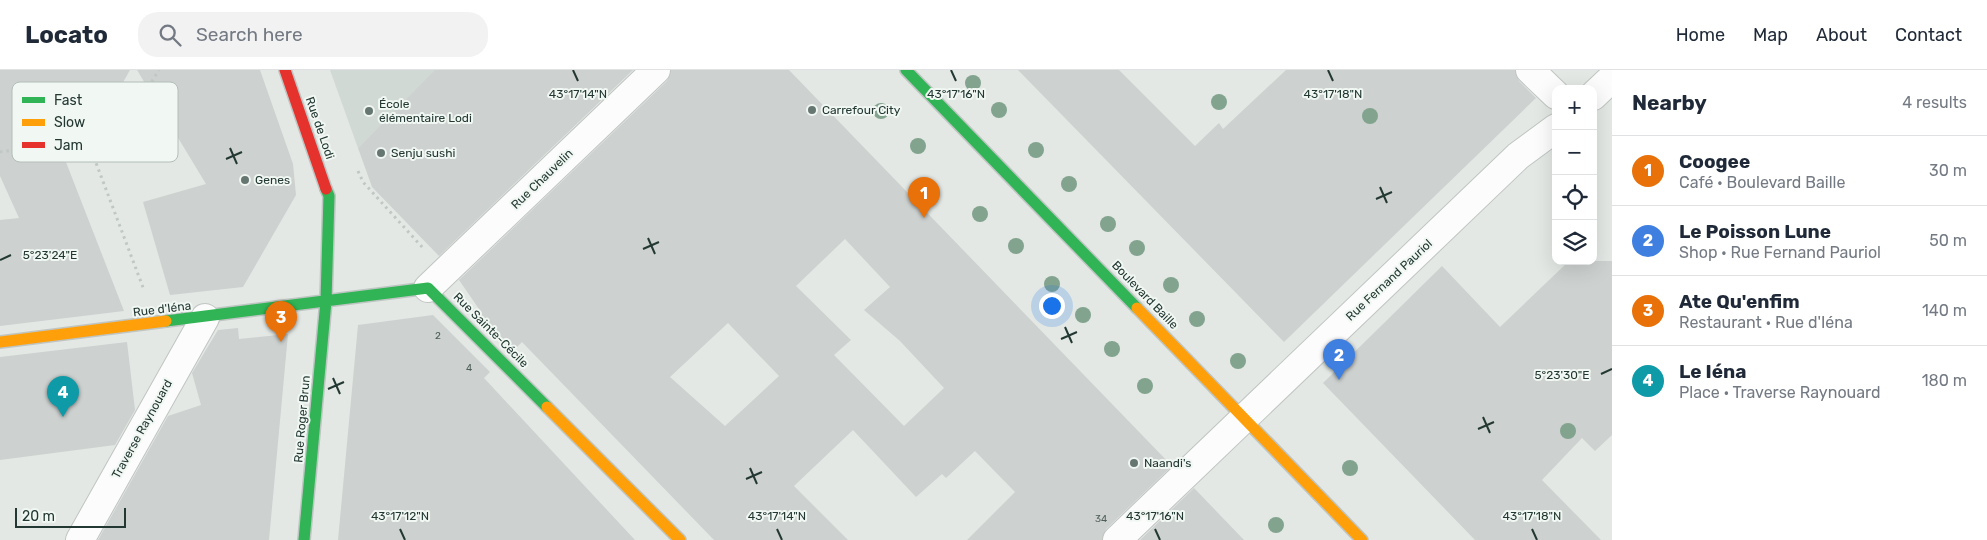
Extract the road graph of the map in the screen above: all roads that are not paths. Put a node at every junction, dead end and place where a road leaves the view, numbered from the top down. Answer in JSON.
{"nodes":[{"id":1,"x":285,"y":70,"type":"edge"},
{"id":2,"x":656,"y":70,"type":"edge"},
{"id":3,"x":906,"y":70,"type":"edge"},
{"id":4,"x":1530,"y":70,"type":"edge"},
{"id":5,"x":1612,"y":78,"type":"edge"},
{"id":6,"x":1552,"y":91,"type":"edge"},
{"id":7,"x":1597,"y":92,"type":"edge"},
{"id":8,"x":1553,"y":130,"type":"edge"},
{"id":9,"x":428,"y":288,"type":"junction"},
{"id":10,"x":326,"y":301,"type":"junction"},
{"id":11,"x":205,"y":318,"type":"junction"},
{"id":12,"x":0,"y":342,"type":"edge"},
{"id":13,"x":1245,"y":417,"type":"junction"},
{"id":14,"x":80,"y":540,"type":"edge"},
{"id":15,"x":304,"y":540,"type":"edge"},
{"id":16,"x":680,"y":540,"type":"edge"},
{"id":17,"x":1117,"y":540,"type":"edge"},
{"id":18,"x":1362,"y":540,"type":"edge"}],
"edges":[{"from":1,"to":10,"type":"street","name":"Rue de Lodi"},
{"from":2,"to":9,"type":"street","name":"Rue Chauvelin"},
{"from":3,"to":13,"type":"street","name":"Boulevard Baille"},
{"from":4,"to":6,"type":"street"},
{"from":5,"to":7,"type":"street"},
{"from":8,"to":13,"type":"street","name":"Rue Fernand Pauriol"},
{"from":9,"to":10,"type":"street"},
{"from":9,"to":16,"type":"street","name":"Rue Sainte-Cécile"},
{"from":10,"to":11,"type":"street","name":"Rue d'Iéna"},
{"from":10,"to":15,"type":"street","name":"Rue Roger Brun"},
{"from":11,"to":12,"type":"street","name":"Rue d'Iéna"},
{"from":11,"to":14,"type":"street","name":"Traverse Raynouard"},
{"from":13,"to":17,"type":"street","name":"Rue Fernand Pauriol"},
{"from":13,"to":18,"type":"street","name":"Boulevard Baille"}]}
